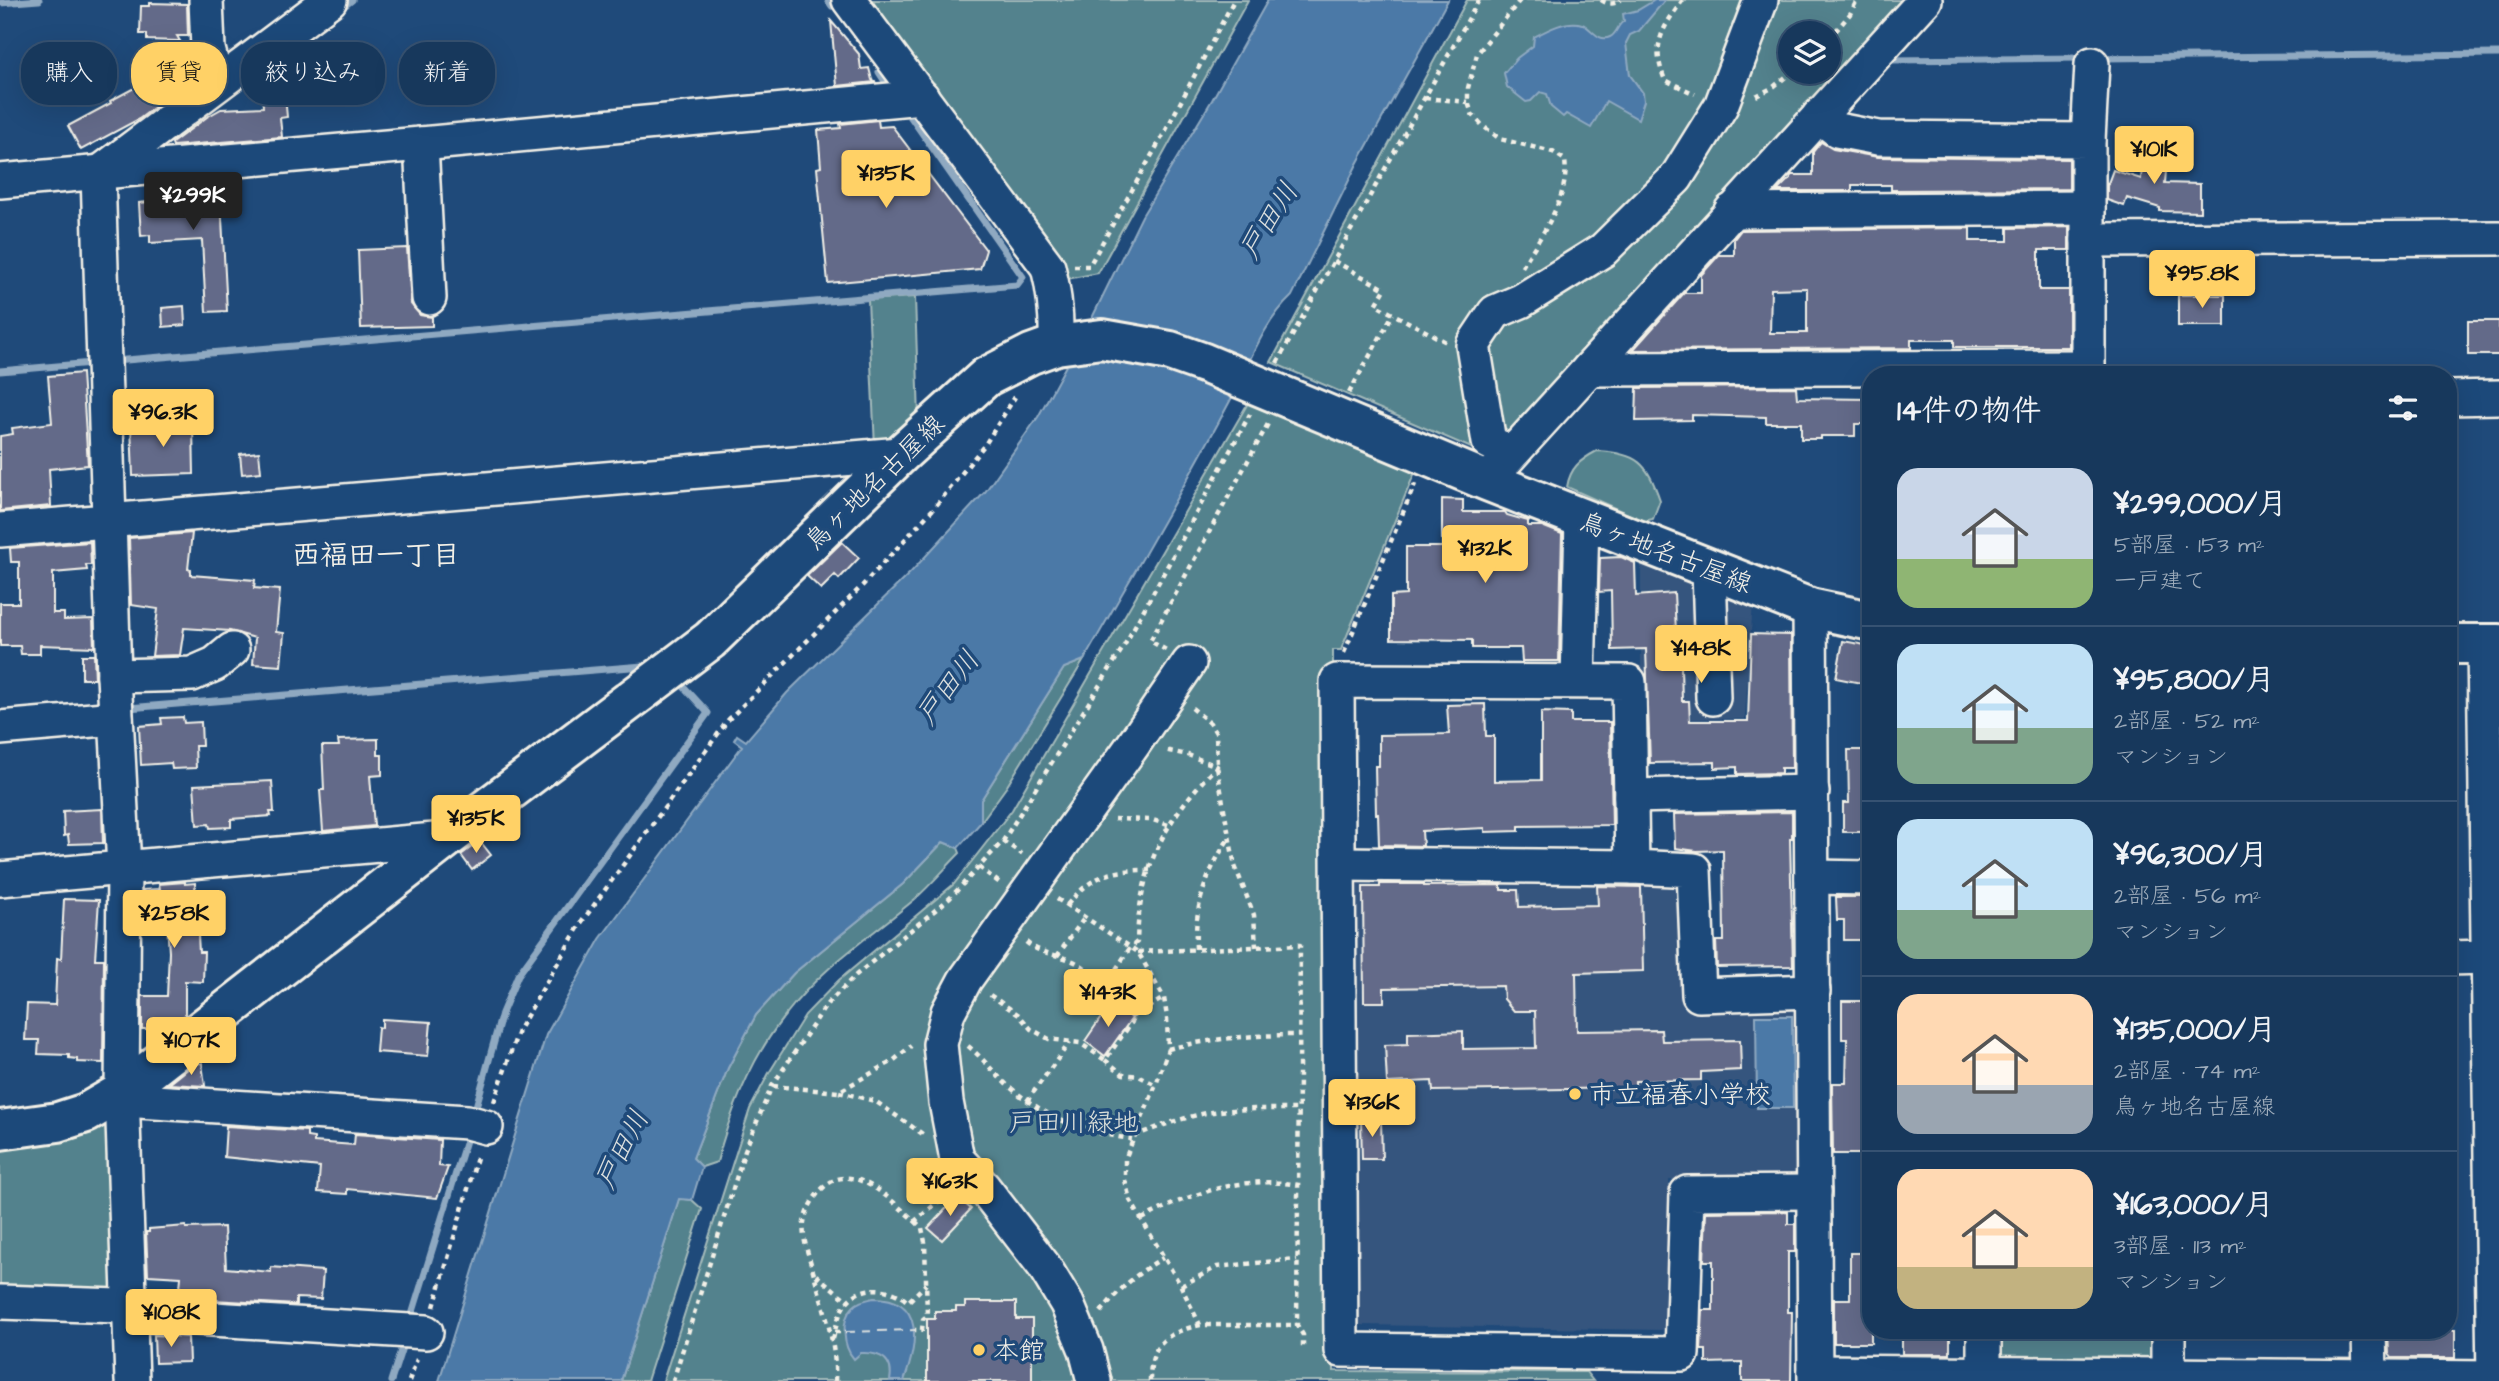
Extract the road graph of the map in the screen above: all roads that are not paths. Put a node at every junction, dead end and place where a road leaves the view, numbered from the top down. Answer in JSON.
{"nodes":[{"id":1,"x":206,"y":0,"type":"edge"},
{"id":2,"x":330,"y":0,"type":"edge"},
{"id":3,"x":849,"y":0,"type":"edge"},
{"id":4,"x":1761,"y":0,"type":"edge"},
{"id":5,"x":1925,"y":0,"type":"edge"},
{"id":6,"x":208,"y":42,"type":"edge"},
{"id":7,"x":2092,"y":64,"type":"dead end"},
{"id":8,"x":227,"y":76,"type":"edge"},
{"id":9,"x":922,"y":97,"type":"junction"},
{"id":10,"x":188,"y":105,"type":"edge"},
{"id":11,"x":1819,"y":116,"type":"junction"},
{"id":12,"x":2088,"y":140,"type":"junction"},
{"id":13,"x":421,"y":144,"type":"junction"},
{"id":14,"x":98,"y":174,"type":"junction"},
{"id":15,"x":0,"y":181,"type":"edge"},
{"id":16,"x":1731,"y":211,"type":"junction"},
{"id":17,"x":2088,"y":224,"type":"junction"},
{"id":18,"x":2499,"y":238,"type":"edge"},
{"id":19,"x":429,"y":298,"type":"dead end"},
{"id":20,"x":1043,"y":349,"type":"junction"},
{"id":21,"x":2088,"y":366,"type":"edge"},
{"id":22,"x":1588,"y":369,"type":"junction"},
{"id":23,"x":1862,"y":370,"type":"edge"},
{"id":24,"x":2499,"y":397,"type":"edge"},
{"id":25,"x":2457,"y":398,"type":"edge"},
{"id":26,"x":901,"y":454,"type":"junction"},
{"id":27,"x":1499,"y":467,"type":"junction"},
{"id":28,"x":1582,"y":519,"type":"junction"},
{"id":29,"x":109,"y":521,"type":"junction"},
{"id":30,"x":0,"y":530,"type":"edge"},
{"id":31,"x":1709,"y":569,"type":"junction"},
{"id":32,"x":1810,"y":608,"type":"junction"},
{"id":33,"x":1862,"y":619,"type":"edge"},
{"id":34,"x":2477,"y":644,"type":"edge"},
{"id":35,"x":232,"y":650,"type":"dead end"},
{"id":36,"x":1189,"y":663,"type":"road end"},
{"id":37,"x":114,"y":676,"type":"junction"},
{"id":38,"x":1578,"y":681,"type":"junction"},
{"id":39,"x":1713,"y":698,"type":"dead end"},
{"id":40,"x":116,"y":718,"type":"junction"},
{"id":41,"x":0,"y":728,"type":"edge"},
{"id":42,"x":1812,"y":792,"type":"junction"},
{"id":43,"x":1631,"y":796,"type":"junction"},
{"id":44,"x":446,"y":839,"type":"junction"},
{"id":45,"x":2493,"y":860,"type":"edge"},
{"id":46,"x":1339,"y":864,"type":"junction"},
{"id":47,"x":1633,"y":867,"type":"junction"},
{"id":48,"x":124,"y":868,"type":"junction"},
{"id":49,"x":1812,"y":877,"type":"junction"},
{"id":50,"x":1862,"y":878,"type":"edge"},
{"id":51,"x":0,"y":879,"type":"edge"},
{"id":52,"x":2489,"y":957,"type":"junction"},
{"id":53,"x":2457,"y":958,"type":"edge"},
{"id":54,"x":1813,"y":991,"type":"junction"},
{"id":55,"x":2494,"y":1046,"type":"edge"},
{"id":56,"x":123,"y":1096,"type":"junction"},
{"id":57,"x":486,"y":1127,"type":"road end"},
{"id":58,"x":0,"y":1130,"type":"edge"},
{"id":59,"x":1814,"y":1192,"type":"junction"},
{"id":60,"x":2495,"y":1215,"type":"edge"},
{"id":61,"x":0,"y":1302,"type":"edge"},
{"id":62,"x":130,"y":1314,"type":"junction"},
{"id":63,"x":426,"y":1332,"type":"road end"},
{"id":64,"x":1984,"y":1339,"type":"edge"},
{"id":65,"x":2168,"y":1339,"type":"edge"},
{"id":66,"x":2369,"y":1339,"type":"edge"},
{"id":67,"x":1617,"y":1368,"type":"edge"},
{"id":68,"x":1984,"y":1373,"type":"junction"},
{"id":69,"x":1815,"y":1376,"type":"edge"},
{"id":70,"x":2370,"y":1377,"type":"junction"},
{"id":71,"x":2168,"y":1378,"type":"edge"},
{"id":72,"x":2494,"y":1380,"type":"edge"},
{"id":73,"x":132,"y":1381,"type":"edge"},
{"id":74,"x":1094,"y":1381,"type":"edge"}],
"edges":[{"from":1,"to":6,"type":"street"},
{"from":2,"to":8,"type":"street"},
{"from":3,"to":9,"type":"street"},
{"from":4,"to":27,"type":"street"},
{"from":5,"to":11,"type":"street"},
{"from":7,"to":12,"type":"street"},
{"from":9,"to":13,"type":"street"},
{"from":9,"to":20,"type":"street"},
{"from":10,"to":14,"type":"street"},
{"from":11,"to":12,"type":"street"},
{"from":11,"to":16,"type":"street"},
{"from":12,"to":17,"type":"street"},
{"from":13,"to":14,"type":"street"},
{"from":13,"to":19,"type":"street"},
{"from":14,"to":15,"type":"street"},
{"from":14,"to":29,"type":"street"},
{"from":16,"to":17,"type":"street"},
{"from":16,"to":22,"type":"street"},
{"from":17,"to":18,"type":"street"},
{"from":17,"to":21,"type":"street"},
{"from":20,"to":26,"type":"main road","name":"鳥ヶ地名古屋線"},
{"from":20,"to":27,"type":"main road","name":"鳥ヶ地名古屋線"},
{"from":22,"to":23,"type":"street"},
{"from":22,"to":27,"type":"street"},
{"from":24,"to":25,"type":"street"},
{"from":26,"to":29,"type":"street"},
{"from":26,"to":44,"type":"main road","name":"鳥ヶ地名古屋線"},
{"from":27,"to":28,"type":"main road","name":"鳥ヶ地名古屋線"},
{"from":28,"to":31,"type":"main road","name":"鳥ヶ地名古屋線"},
{"from":28,"to":38,"type":"street"},
{"from":29,"to":30,"type":"street"},
{"from":29,"to":37,"type":"street"},
{"from":31,"to":32,"type":"main road","name":"鳥ヶ地名古屋線"},
{"from":31,"to":39,"type":"street"},
{"from":32,"to":33,"type":"main road","name":"鳥ヶ地名古屋線"},
{"from":32,"to":42,"type":"street"},
{"from":34,"to":45,"type":"street"},
{"from":35,"to":37,"type":"street"},
{"from":36,"to":74,"type":"street"},
{"from":37,"to":40,"type":"street"},
{"from":38,"to":43,"type":"street"},
{"from":38,"to":46,"type":"street"},
{"from":40,"to":41,"type":"street"},
{"from":40,"to":48,"type":"street"},
{"from":42,"to":43,"type":"street"},
{"from":42,"to":49,"type":"street"},
{"from":43,"to":47,"type":"street"},
{"from":44,"to":48,"type":"street"},
{"from":44,"to":56,"type":"main road","name":"鳥ヶ地名古屋線"},
{"from":45,"to":52,"type":"street"},
{"from":46,"to":47,"type":"street"},
{"from":46,"to":67,"type":"street"},
{"from":47,"to":54,"type":"street"},
{"from":48,"to":51,"type":"street"},
{"from":48,"to":56,"type":"street"},
{"from":49,"to":50,"type":"street"},
{"from":49,"to":54,"type":"street"},
{"from":52,"to":53,"type":"street"},
{"from":52,"to":55,"type":"street"},
{"from":54,"to":59,"type":"street"},
{"from":55,"to":60,"type":"street"},
{"from":56,"to":57,"type":"street"},
{"from":56,"to":58,"type":"main road","name":"鳥ヶ地名古屋線"},
{"from":56,"to":62,"type":"street"},
{"from":59,"to":67,"type":"street"},
{"from":59,"to":69,"type":"street"},
{"from":60,"to":72,"type":"street"},
{"from":61,"to":62,"type":"street"},
{"from":62,"to":63,"type":"street"},
{"from":62,"to":73,"type":"street"},
{"from":64,"to":68,"type":"street"},
{"from":65,"to":71,"type":"street"},
{"from":66,"to":70,"type":"street"},
{"from":68,"to":69,"type":"street"},
{"from":68,"to":71,"type":"street"},
{"from":70,"to":71,"type":"street"},
{"from":70,"to":72,"type":"street"}]}
